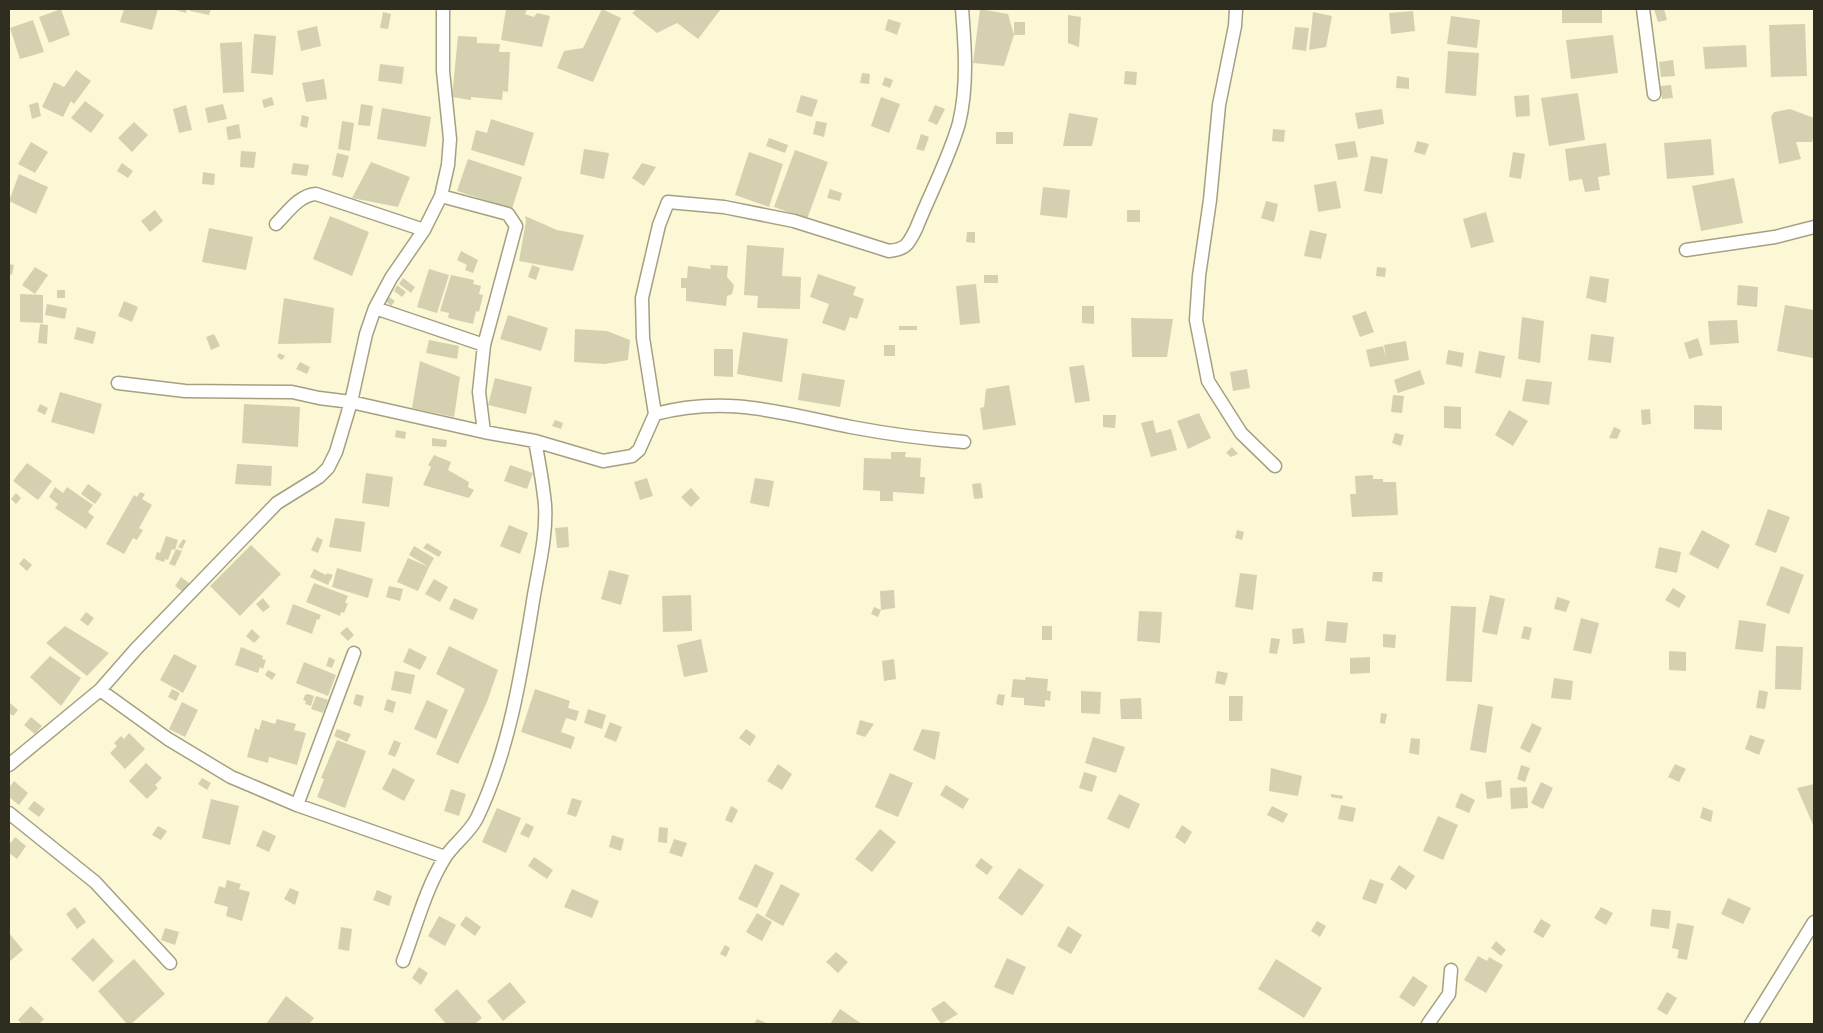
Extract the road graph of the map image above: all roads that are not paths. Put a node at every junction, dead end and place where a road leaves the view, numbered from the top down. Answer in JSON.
{"nodes":[{"id":1,"x":444,"y":9,"type":"edge"},
{"id":2,"x":962,"y":9,"type":"edge"},
{"id":3,"x":1236,"y":9,"type":"edge"},
{"id":4,"x":1643,"y":9,"type":"edge"},
{"id":5,"x":1654,"y":94,"type":"dead end"},
{"id":6,"x":442,"y":196,"type":"junction"},
{"id":7,"x":276,"y":224,"type":"dead end"},
{"id":8,"x":1814,"y":227,"type":"edge"},
{"id":9,"x":424,"y":230,"type":"junction"},
{"id":10,"x":1686,"y":250,"type":"dead end"},
{"id":11,"x":375,"y":308,"type":"junction"},
{"id":12,"x":484,"y":345,"type":"junction"},
{"id":13,"x":118,"y":383,"type":"dead end"},
{"id":14,"x":351,"y":402,"type":"junction"},
{"id":15,"x":655,"y":414,"type":"junction"},
{"id":16,"x":484,"y":432,"type":"junction"},
{"id":17,"x":535,"y":441,"type":"junction"},
{"id":18,"x":964,"y":442,"type":"dead end"},
{"id":19,"x":1275,"y":466,"type":"dead end"},
{"id":20,"x":354,"y":653,"type":"dead end"},
{"id":21,"x":100,"y":690,"type":"junction"},
{"id":22,"x":9,"y":765,"type":"edge"},
{"id":23,"x":297,"y":805,"type":"junction"},
{"id":24,"x":9,"y":813,"type":"edge"},
{"id":25,"x":445,"y":857,"type":"junction"},
{"id":26,"x":1814,"y":922,"type":"edge"},
{"id":27,"x":403,"y":961,"type":"dead end"},
{"id":28,"x":170,"y":963,"type":"dead end"},
{"id":29,"x":1451,"y":970,"type":"dead end"},
{"id":30,"x":1428,"y":1024,"type":"edge"},
{"id":31,"x":1751,"y":1024,"type":"edge"}],
"edges":[{"from":1,"to":6,"type":"street"},
{"from":2,"to":15,"type":"street"},
{"from":3,"to":19,"type":"street"},
{"from":4,"to":5,"type":"street"},
{"from":6,"to":9,"type":"street"},
{"from":6,"to":12,"type":"street"},
{"from":7,"to":9,"type":"street"},
{"from":8,"to":10,"type":"street"},
{"from":9,"to":11,"type":"street"},
{"from":11,"to":12,"type":"street"},
{"from":11,"to":14,"type":"street"},
{"from":12,"to":16,"type":"street"},
{"from":13,"to":14,"type":"street"},
{"from":14,"to":16,"type":"street"},
{"from":14,"to":21,"type":"street"},
{"from":15,"to":17,"type":"street"},
{"from":15,"to":18,"type":"street"},
{"from":16,"to":17,"type":"street"},
{"from":17,"to":25,"type":"street"},
{"from":20,"to":23,"type":"street"},
{"from":21,"to":22,"type":"street"},
{"from":21,"to":23,"type":"street"},
{"from":23,"to":25,"type":"street"},
{"from":24,"to":28,"type":"street"},
{"from":25,"to":27,"type":"street"},
{"from":26,"to":31,"type":"street"},
{"from":29,"to":30,"type":"street"}]}
